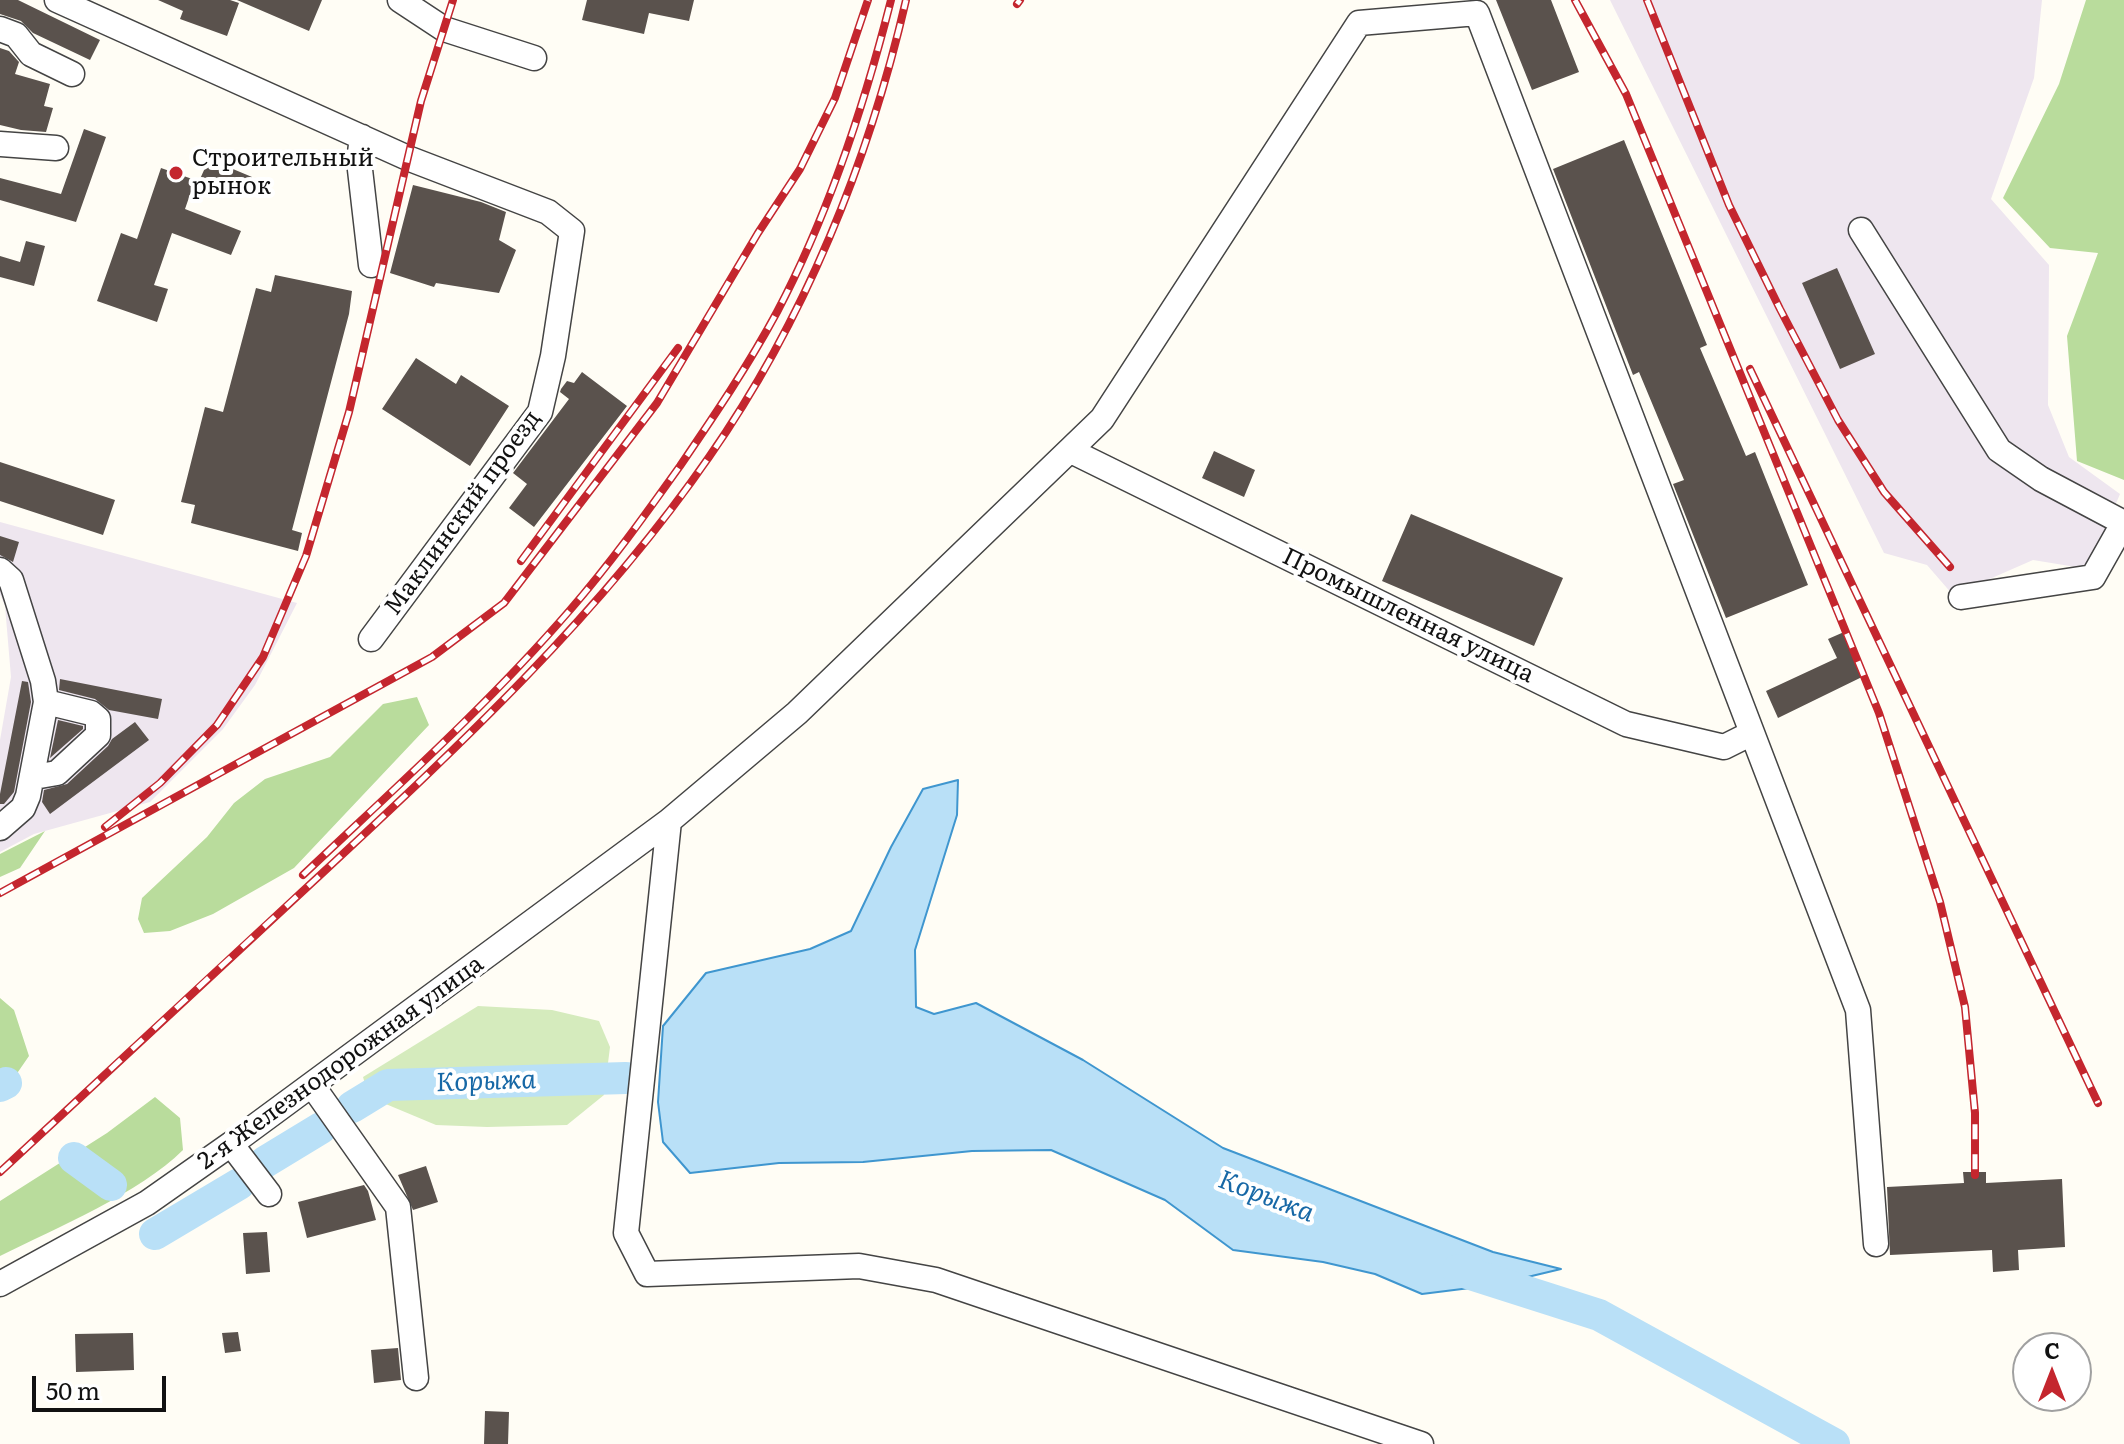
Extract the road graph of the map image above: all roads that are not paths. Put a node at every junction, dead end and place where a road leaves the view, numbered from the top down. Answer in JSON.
{"nodes":[{"id":1,"x":57,"y":0,"type":"edge"},
{"id":2,"x":400,"y":0,"type":"edge"},
{"id":3,"x":1379,"y":0,"type":"edge"},
{"id":4,"x":1359,"y":23,"type":"junction"},
{"id":5,"x":0,"y":29,"type":"edge"},
{"id":6,"x":534,"y":58,"type":"dead end"},
{"id":7,"x":72,"y":74,"type":"dead end"},
{"id":8,"x":362,"y":137,"type":"junction"},
{"id":9,"x":0,"y":144,"type":"edge"},
{"id":10,"x":56,"y":148,"type":"dead end"},
{"id":11,"x":1861,"y":230,"type":"dead end"},
{"id":12,"x":371,"y":265,"type":"dead end"},
{"id":13,"x":1071,"y":451,"type":"junction"},
{"id":14,"x":2124,"y":522,"type":"edge"},
{"id":15,"x":0,"y":570,"type":"edge"},
{"id":16,"x":1961,"y":597,"type":"dead end"},
{"id":17,"x":371,"y":639,"type":"dead end"},
{"id":18,"x":46,"y":702,"type":"junction"},
{"id":19,"x":1752,"y":733,"type":"junction"},
{"id":20,"x":34,"y":777,"type":"junction"},
{"id":21,"x":669,"y":821,"type":"junction"},
{"id":22,"x":0,"y":828,"type":"edge"},
{"id":23,"x":312,"y":1085,"type":"junction"},
{"id":24,"x":231,"y":1144,"type":"junction"},
{"id":25,"x":269,"y":1194,"type":"dead end"},
{"id":26,"x":1876,"y":1244,"type":"dead end"},
{"id":27,"x":0,"y":1284,"type":"edge"},
{"id":28,"x":416,"y":1378,"type":"dead end"},
{"id":29,"x":1421,"y":1444,"type":"edge"}],
"edges":[{"from":1,"to":8,"type":"street","name":"Маклинский проезд"},
{"from":2,"to":6,"type":"street"},
{"from":3,"to":4,"type":"street","name":"2-я Железнодорожная улица"},
{"from":4,"to":13,"type":"street","name":"2-я Железнодорожная улица"},
{"from":4,"to":19,"type":"street"},
{"from":5,"to":7,"type":"street"},
{"from":8,"to":12,"type":"street"},
{"from":8,"to":17,"type":"street","name":"Маклинский проезд"},
{"from":9,"to":10,"type":"street"},
{"from":11,"to":14,"type":"street"},
{"from":13,"to":19,"type":"street","name":"Промышленная улица"},
{"from":13,"to":21,"type":"street","name":"2-я Железнодорожная улица"},
{"from":14,"to":16,"type":"street"},
{"from":15,"to":18,"type":"street"},
{"from":18,"to":20,"type":"street"},
{"from":18,"to":20,"type":"street"},
{"from":19,"to":26,"type":"street"},
{"from":20,"to":22,"type":"street"},
{"from":21,"to":23,"type":"street","name":"2-я Железнодорожная улица"},
{"from":21,"to":29,"type":"street"},
{"from":23,"to":24,"type":"street","name":"2-я Железнодорожная улица"},
{"from":23,"to":28,"type":"street"},
{"from":24,"to":25,"type":"street"},
{"from":24,"to":27,"type":"street","name":"2-я Железнодорожная улица"}]}
